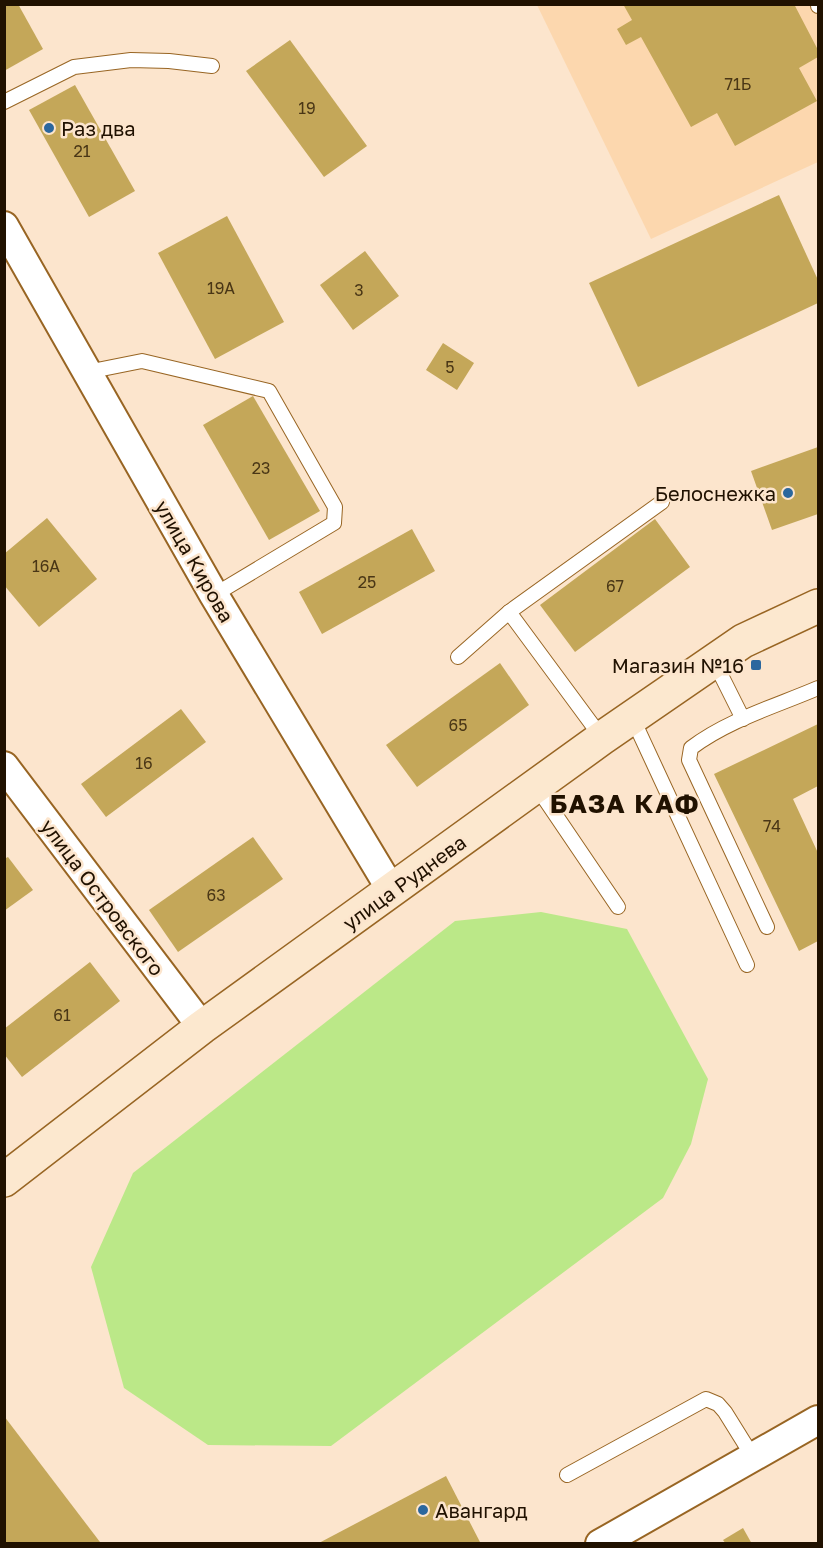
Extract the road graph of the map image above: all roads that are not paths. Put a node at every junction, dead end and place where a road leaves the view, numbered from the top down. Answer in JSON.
{"nodes":[{"id":1,"x":212,"y":66,"type":"dead end"},
{"id":2,"x":4,"y":102,"type":"edge"},
{"id":3,"x":4,"y":226,"type":"edge"},
{"id":4,"x":87,"y":372,"type":"junction"},
{"id":5,"x":662,"y":502,"type":"dead end"},
{"id":6,"x":214,"y":595,"type":"junction"},
{"id":7,"x":819,"y":606,"type":"edge"},
{"id":8,"x":509,"y":612,"type":"junction"},
{"id":9,"x":458,"y":657,"type":"dead end"},
{"id":10,"x":714,"y":662,"type":"junction"},
{"id":11,"x":819,"y":688,"type":"edge"},
{"id":12,"x":632,"y":717,"type":"junction"},
{"id":13,"x":743,"y":719,"type":"junction"},
{"id":14,"x":602,"y":738,"type":"junction"},
{"id":15,"x":4,"y":766,"type":"edge"},
{"id":16,"x":536,"y":786,"type":"junction"},
{"id":17,"x":392,"y":891,"type":"junction"},
{"id":18,"x":618,"y":907,"type":"dead end"},
{"id":19,"x":767,"y":927,"type":"dead end"},
{"id":20,"x":747,"y":965,"type":"dead end"},
{"id":21,"x":202,"y":1027,"type":"junction"},
{"id":22,"x":4,"y":1180,"type":"edge"},
{"id":23,"x":819,"y":1420,"type":"edge"},
{"id":24,"x":753,"y":1457,"type":"junction"},
{"id":25,"x":567,"y":1475,"type":"dead end"},
{"id":26,"x":600,"y":1544,"type":"edge"}],
"edges":[{"from":1,"to":2,"type":"lane"},
{"from":3,"to":4,"type":"street","name":"улица Кирова"},
{"from":4,"to":6,"type":"street","name":"улица Кирова"},
{"from":4,"to":6,"type":"lane"},
{"from":5,"to":8,"type":"lane"},
{"from":6,"to":17,"type":"street","name":"улица Кирова"},
{"from":7,"to":10,"type":"main road","name":"улица Руднева"},
{"from":8,"to":9,"type":"lane"},
{"from":8,"to":14,"type":"lane"},
{"from":10,"to":12,"type":"main road","name":"улица Руднева"},
{"from":10,"to":13,"type":"lane"},
{"from":11,"to":13,"type":"lane"},
{"from":12,"to":14,"type":"main road","name":"улица Руднева"},
{"from":12,"to":20,"type":"lane"},
{"from":13,"to":19,"type":"lane"},
{"from":14,"to":16,"type":"main road","name":"улица Руднева"},
{"from":15,"to":21,"type":"street","name":"улица Островского"},
{"from":16,"to":17,"type":"main road","name":"улица Руднева"},
{"from":16,"to":18,"type":"lane"},
{"from":17,"to":21,"type":"main road","name":"улица Руднева"},
{"from":21,"to":22,"type":"main road","name":"улица Руднева"},
{"from":23,"to":24,"type":"street"},
{"from":24,"to":25,"type":"lane"},
{"from":24,"to":26,"type":"street"}]}
